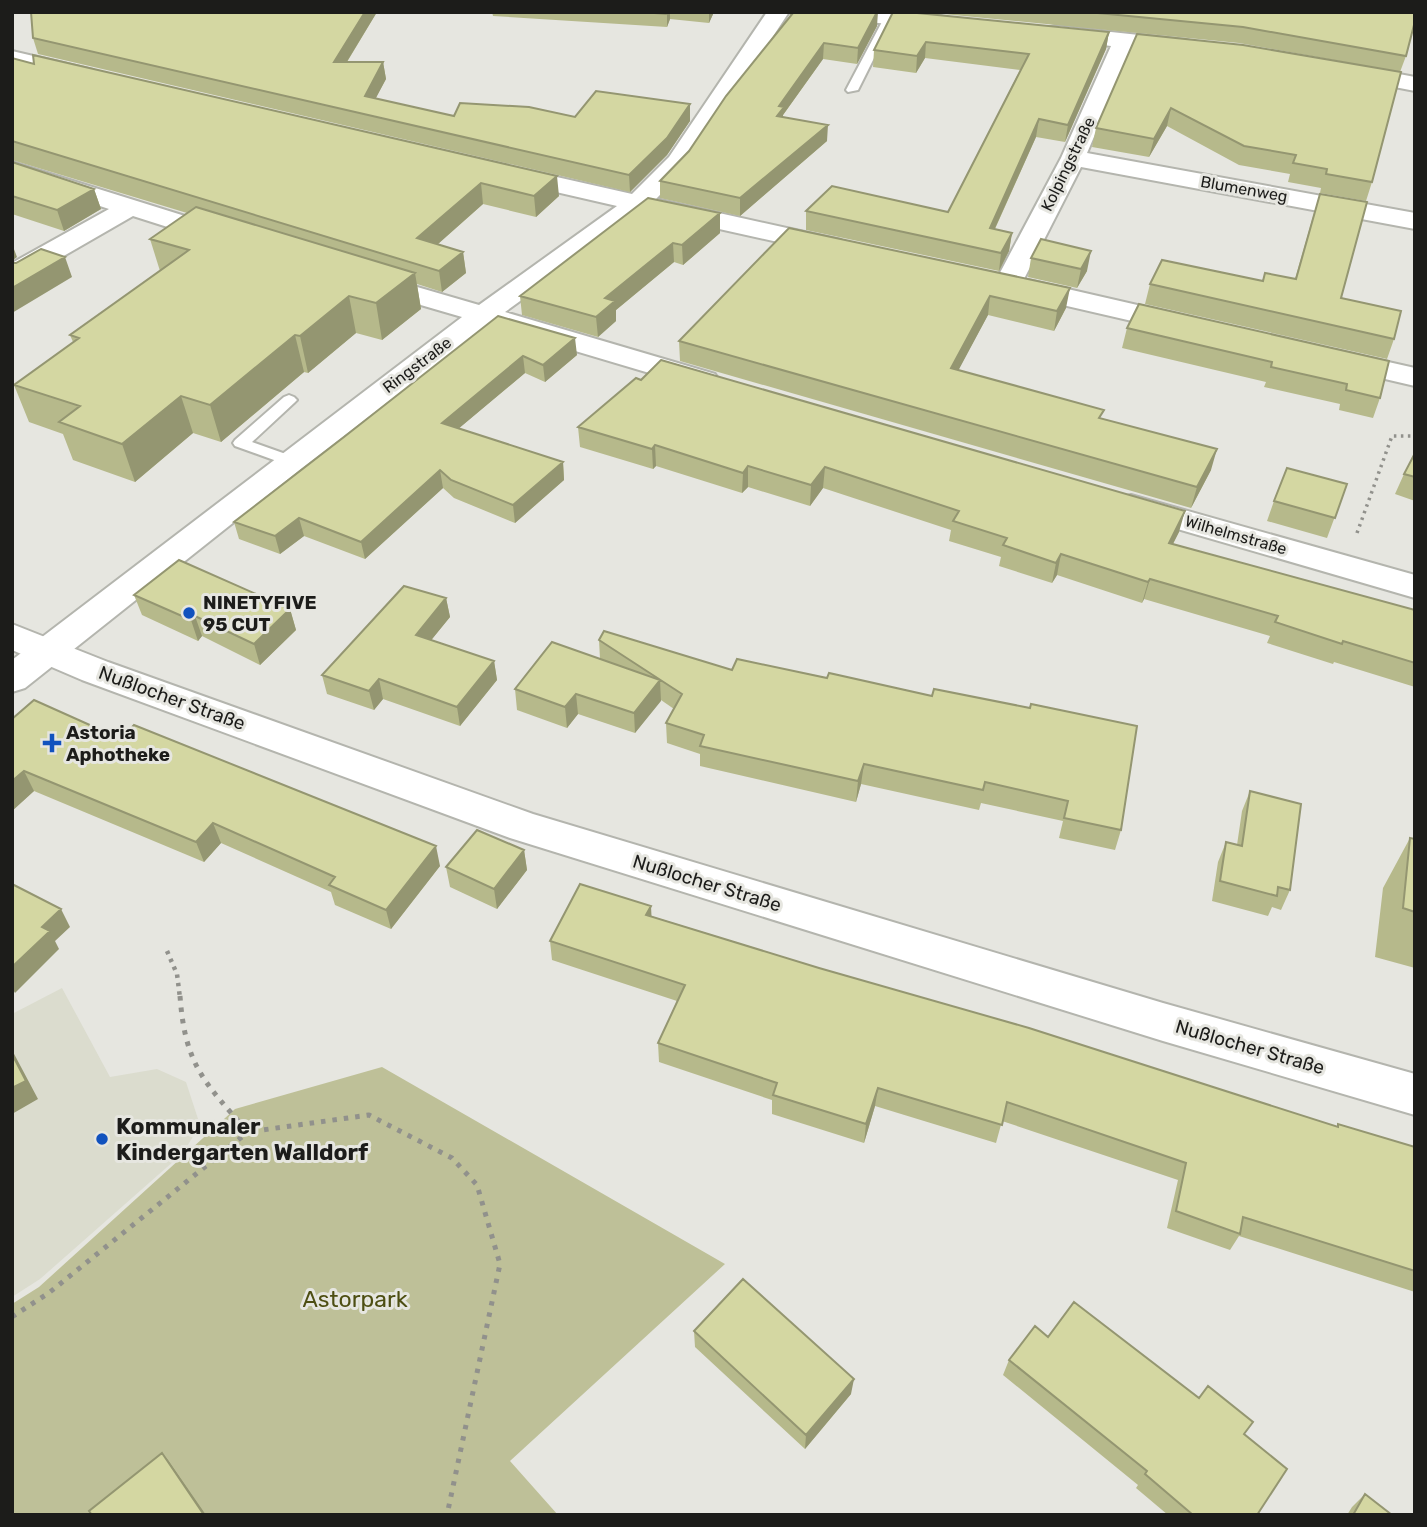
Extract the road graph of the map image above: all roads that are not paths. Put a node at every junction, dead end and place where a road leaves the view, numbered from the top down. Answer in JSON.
{"nodes":[{"id":1,"x":778,"y":12,"type":"edge"},
{"id":2,"x":826,"y":12,"type":"edge"},
{"id":3,"x":889,"y":18,"type":"junction"},
{"id":4,"x":1059,"y":23,"type":"edge"},
{"id":5,"x":958,"y":24,"type":"edge"},
{"id":6,"x":1028,"y":31,"type":"edge"},
{"id":7,"x":1124,"y":41,"type":"junction"},
{"id":8,"x":1208,"y":49,"type":"edge"},
{"id":9,"x":12,"y":58,"type":"edge"},
{"id":10,"x":1325,"y":67,"type":"edge"},
{"id":11,"x":107,"y":80,"type":"edge"},
{"id":12,"x":1415,"y":84,"type":"edge"},
{"id":13,"x":852,"y":90,"type":"dead end"},
{"id":14,"x":1073,"y":158,"type":"junction"},
{"id":15,"x":12,"y":169,"type":"edge"},
{"id":16,"x":488,"y":169,"type":"edge"},
{"id":17,"x":637,"y":204,"type":"junction"},
{"id":18,"x":129,"y":208,"type":"junction"},
{"id":19,"x":1415,"y":221,"type":"edge"},
{"id":20,"x":246,"y":244,"type":"edge"},
{"id":21,"x":862,"y":253,"type":"edge"},
{"id":22,"x":338,"y":272,"type":"edge"},
{"id":23,"x":12,"y":274,"type":"edge"},
{"id":24,"x":482,"y":316,"type":"junction"},
{"id":25,"x":1211,"y":331,"type":"edge"},
{"id":26,"x":1306,"y":352,"type":"edge"},
{"id":27,"x":1415,"y":377,"type":"edge"},
{"id":28,"x":734,"y":389,"type":"edge"},
{"id":29,"x":289,"y":400,"type":"dead end"},
{"id":30,"x":291,"y":461,"type":"junction"},
{"id":31,"x":1106,"y":497,"type":"edge"},
{"id":32,"x":1415,"y":587,"type":"edge"},
{"id":33,"x":30,"y":644,"type":"edge"},
{"id":34,"x":12,"y":678,"type":"edge"},
{"id":35,"x":1415,"y":1094,"type":"edge"}],
"edges":[{"from":1,"to":17,"type":"street","name":"Ringstraße"},
{"from":2,"to":3,"type":"street"},
{"from":3,"to":5,"type":"street"},
{"from":3,"to":13,"type":"lane"},
{"from":4,"to":6,"type":"street"},
{"from":4,"to":7,"type":"street"},
{"from":7,"to":8,"type":"street"},
{"from":7,"to":14,"type":"street","name":"Kolpingstraße"},
{"from":9,"to":11,"type":"street"},
{"from":10,"to":12,"type":"street"},
{"from":14,"to":19,"type":"street","name":"Blumenweg"},
{"from":14,"to":25,"type":"street","name":"Kolpingstraße"},
{"from":15,"to":18,"type":"street"},
{"from":16,"to":17,"type":"street"},
{"from":17,"to":21,"type":"street"},
{"from":17,"to":24,"type":"street","name":"Ringstraße"},
{"from":18,"to":20,"type":"street"},
{"from":18,"to":23,"type":"street"},
{"from":22,"to":24,"type":"street"},
{"from":24,"to":28,"type":"street"},
{"from":24,"to":30,"type":"street","name":"Ringstraße"},
{"from":26,"to":27,"type":"street"},
{"from":29,"to":30,"type":"lane"},
{"from":30,"to":33,"type":"street","name":"Ringstraße"},
{"from":31,"to":32,"type":"street","name":"Wilhelmstraße"},
{"from":33,"to":34,"type":"street","name":"Ringstraße"},
{"from":33,"to":35,"type":"street","name":"Nußlocher Straße"}]}
